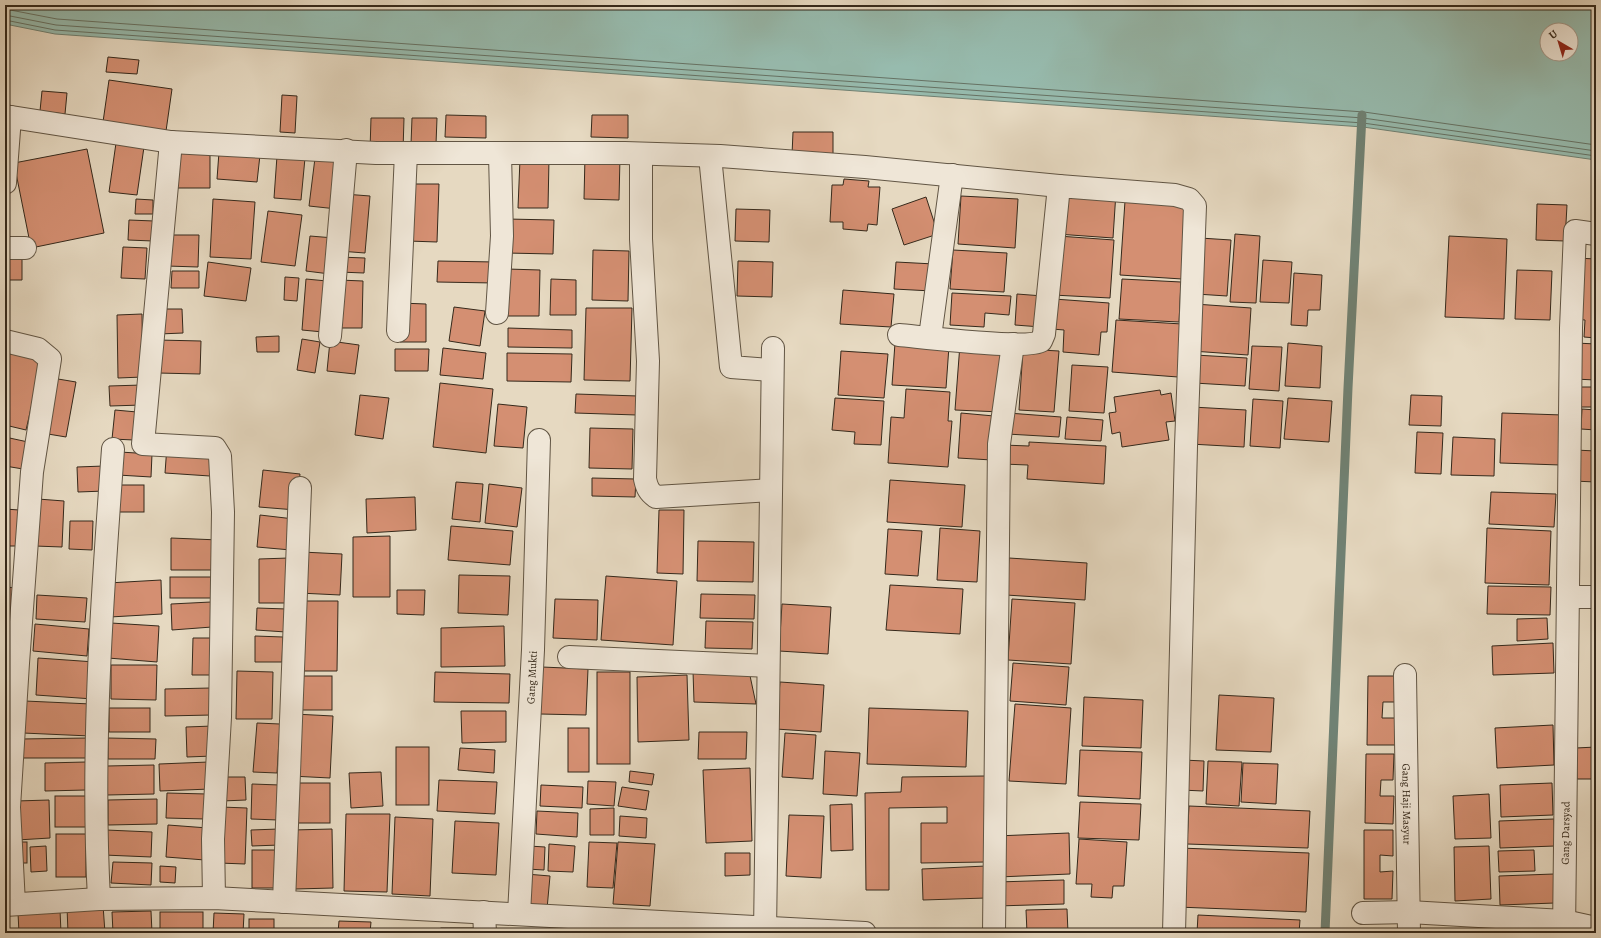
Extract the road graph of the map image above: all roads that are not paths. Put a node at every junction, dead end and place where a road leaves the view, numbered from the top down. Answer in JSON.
{"nodes":[{"id":1,"x":8,"y":117,"type":"edge"},
{"id":2,"x":171,"y":142,"type":"junction"},
{"id":3,"x":346,"y":150,"type":"junction"},
{"id":4,"x":406,"y":153,"type":"junction"},
{"id":5,"x":500,"y":154,"type":"junction"},
{"id":6,"x":641,"y":154,"type":"junction"},
{"id":7,"x":710,"y":156,"type":"junction"},
{"id":8,"x":952,"y":175,"type":"junction"},
{"id":9,"x":5,"y":183,"type":"edge"},
{"id":10,"x":1058,"y":186,"type":"junction"},
{"id":11,"x":1586,"y":233,"type":"edge"},
{"id":12,"x":497,"y":313,"type":"dead end"},
{"id":13,"x":398,"y":331,"type":"dead end"},
{"id":14,"x":899,"y":335,"type":"dead end"},
{"id":15,"x":330,"y":336,"type":"dead end"},
{"id":16,"x":930,"y":338,"type":"junction"},
{"id":17,"x":5,"y":341,"type":"edge"},
{"id":18,"x":1013,"y":344,"type":"junction"},
{"id":19,"x":773,"y":348,"type":"dead end"},
{"id":20,"x":772,"y":370,"type":"junction"},
{"id":21,"x":539,"y":440,"type":"dead end"},
{"id":22,"x":113,"y":449,"type":"dead end"},
{"id":23,"x":300,"y":488,"type":"dead end"},
{"id":24,"x":771,"y":490,"type":"junction"},
{"id":25,"x":1569,"y":597,"type":"junction"},
{"id":26,"x":1596,"y":597,"type":"edge"},
{"id":27,"x":569,"y":657,"type":"dead end"},
{"id":28,"x":768,"y":666,"type":"junction"},
{"id":29,"x":1405,"y":675,"type":"dead end"},
{"id":30,"x":214,"y":898,"type":"junction"},
{"id":31,"x":99,"y":899,"type":"junction"},
{"id":32,"x":284,"y":902,"type":"junction"},
{"id":33,"x":9,"y":904,"type":"edge"},
{"id":34,"x":1409,"y":912,"type":"junction"},
{"id":35,"x":1363,"y":913,"type":"dead end"},
{"id":36,"x":519,"y":914,"type":"junction"},
{"id":37,"x":484,"y":923,"type":"edge"},
{"id":38,"x":1564,"y":927,"type":"edge"},
{"id":39,"x":1596,"y":928,"type":"edge"},
{"id":40,"x":765,"y":930,"type":"edge"},
{"id":41,"x":865,"y":933,"type":"edge"},
{"id":42,"x":994,"y":933,"type":"edge"},
{"id":43,"x":1174,"y":933,"type":"edge"},
{"id":44,"x":1409,"y":933,"type":"edge"}],
"edges":[{"from":1,"to":2,"type":"street"},
{"from":1,"to":9,"type":"street"},
{"from":2,"to":3,"type":"street"},
{"from":2,"to":30,"type":"street"},
{"from":3,"to":4,"type":"street"},
{"from":3,"to":15,"type":"street"},
{"from":4,"to":5,"type":"street"},
{"from":4,"to":13,"type":"street"},
{"from":5,"to":6,"type":"street"},
{"from":5,"to":12,"type":"street"},
{"from":6,"to":7,"type":"street"},
{"from":6,"to":24,"type":"street"},
{"from":7,"to":8,"type":"street"},
{"from":7,"to":20,"type":"street"},
{"from":8,"to":10,"type":"street"},
{"from":8,"to":16,"type":"street"},
{"from":10,"to":18,"type":"street"},
{"from":10,"to":43,"type":"street"},
{"from":11,"to":25,"type":"street","name":"Gang Darsyad"},
{"from":14,"to":16,"type":"street"},
{"from":16,"to":18,"type":"street"},
{"from":17,"to":33,"type":"street"},
{"from":18,"to":42,"type":"street"},
{"from":19,"to":20,"type":"street"},
{"from":20,"to":24,"type":"street"},
{"from":21,"to":36,"type":"street","name":"Gang Mukti"},
{"from":22,"to":31,"type":"street"},
{"from":23,"to":32,"type":"street"},
{"from":24,"to":28,"type":"street"},
{"from":25,"to":26,"type":"street"},
{"from":25,"to":38,"type":"street","name":"Gang Darsyad"},
{"from":27,"to":28,"type":"street"},
{"from":28,"to":40,"type":"street"},
{"from":29,"to":34,"type":"street","name":"Gang Haji Masyur"},
{"from":30,"to":31,"type":"street"},
{"from":30,"to":32,"type":"street"},
{"from":31,"to":33,"type":"street"},
{"from":32,"to":37,"type":"street"},
{"from":34,"to":35,"type":"street"},
{"from":34,"to":38,"type":"street"},
{"from":34,"to":44,"type":"street","name":"Gang Haji Masyur"},
{"from":36,"to":37,"type":"street"},
{"from":36,"to":40,"type":"street"},
{"from":38,"to":39,"type":"street"},
{"from":40,"to":41,"type":"street"}]}
